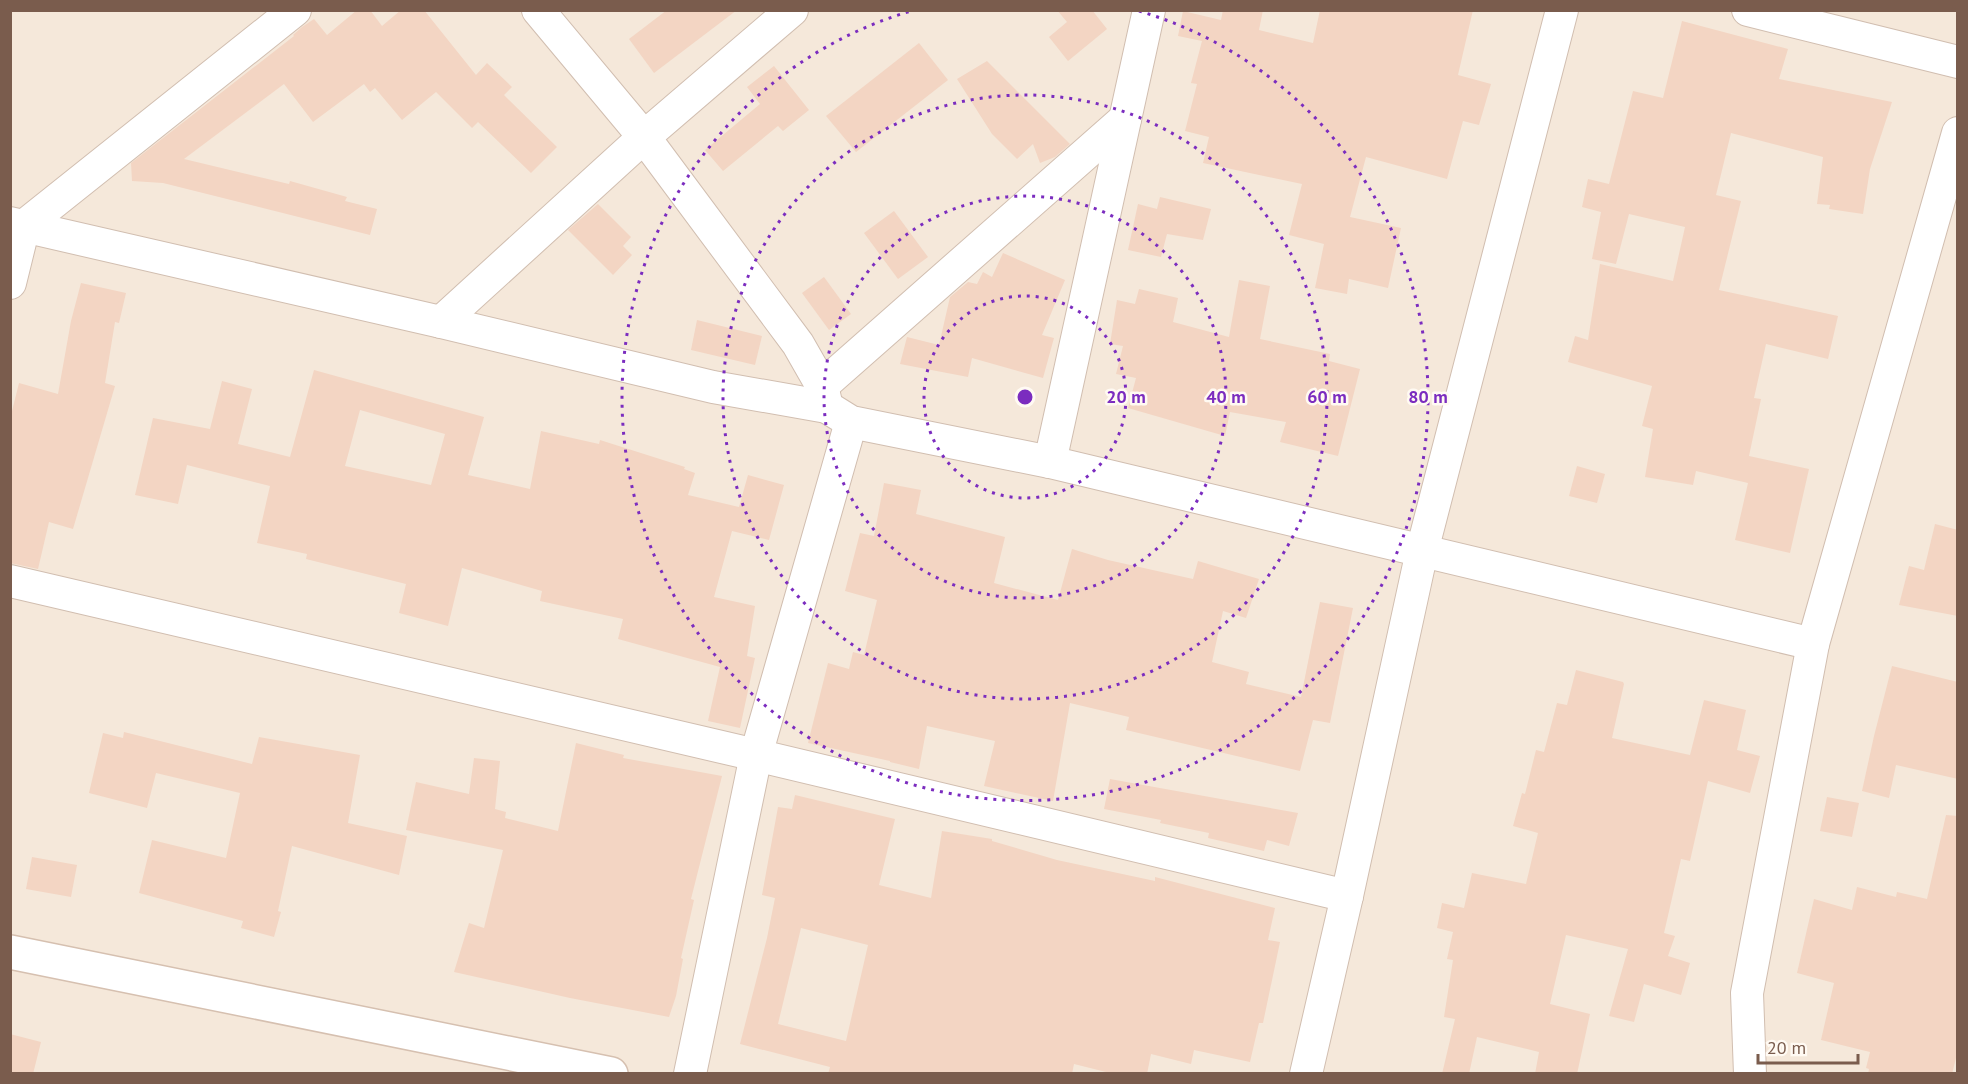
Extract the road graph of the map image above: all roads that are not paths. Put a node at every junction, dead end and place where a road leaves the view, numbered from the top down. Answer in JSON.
{"nodes":[{"id":1,"x":296,"y":10,"type":"edge"},
{"id":2,"x":538,"y":10,"type":"edge"},
{"id":3,"x":792,"y":10,"type":"edge"},
{"id":4,"x":1149,"y":10,"type":"edge"},
{"id":5,"x":1562,"y":10,"type":"edge"},
{"id":6,"x":1748,"y":10,"type":"edge"},
{"id":7,"x":1958,"y":62,"type":"edge"},
{"id":8,"x":1125,"y":119,"type":"junction"},
{"id":9,"x":1958,"y":134,"type":"edge"},
{"id":10,"x":644,"y":137,"type":"junction"},
{"id":11,"x":17,"y":224,"type":"edge"},
{"id":12,"x":10,"y":283,"type":"edge"},
{"id":13,"x":441,"y":322,"type":"junction"},
{"id":14,"x":834,"y":405,"type":"junction"},
{"id":15,"x":1050,"y":462,"type":"junction"},
{"id":16,"x":1422,"y":551,"type":"junction"},
{"id":17,"x":10,"y":581,"type":"edge"},
{"id":18,"x":1813,"y":644,"type":"junction"},
{"id":19,"x":756,"y":755,"type":"junction"},
{"id":20,"x":1347,"y":896,"type":"junction"},
{"id":21,"x":10,"y":952,"type":"edge"},
{"id":22,"x":610,"y":1074,"type":"edge"},
{"id":23,"x":690,"y":1074,"type":"edge"},
{"id":24,"x":1306,"y":1074,"type":"edge"},
{"id":25,"x":1750,"y":1074,"type":"edge"}],
"edges":[{"from":1,"to":11,"type":"street"},
{"from":2,"to":10,"type":"street"},
{"from":3,"to":10,"type":"street"},
{"from":4,"to":8,"type":"street"},
{"from":5,"to":16,"type":"street"},
{"from":6,"to":7,"type":"street"},
{"from":8,"to":14,"type":"street"},
{"from":8,"to":15,"type":"street"},
{"from":9,"to":18,"type":"street"},
{"from":10,"to":13,"type":"street"},
{"from":10,"to":14,"type":"street"},
{"from":11,"to":12,"type":"street"},
{"from":11,"to":13,"type":"street"},
{"from":13,"to":14,"type":"street"},
{"from":14,"to":15,"type":"street"},
{"from":14,"to":19,"type":"street"},
{"from":15,"to":16,"type":"street"},
{"from":16,"to":18,"type":"street"},
{"from":16,"to":20,"type":"street"},
{"from":17,"to":19,"type":"street"},
{"from":18,"to":25,"type":"street"},
{"from":19,"to":20,"type":"street"},
{"from":19,"to":23,"type":"street"},
{"from":20,"to":24,"type":"street"},
{"from":21,"to":22,"type":"street"}]}
